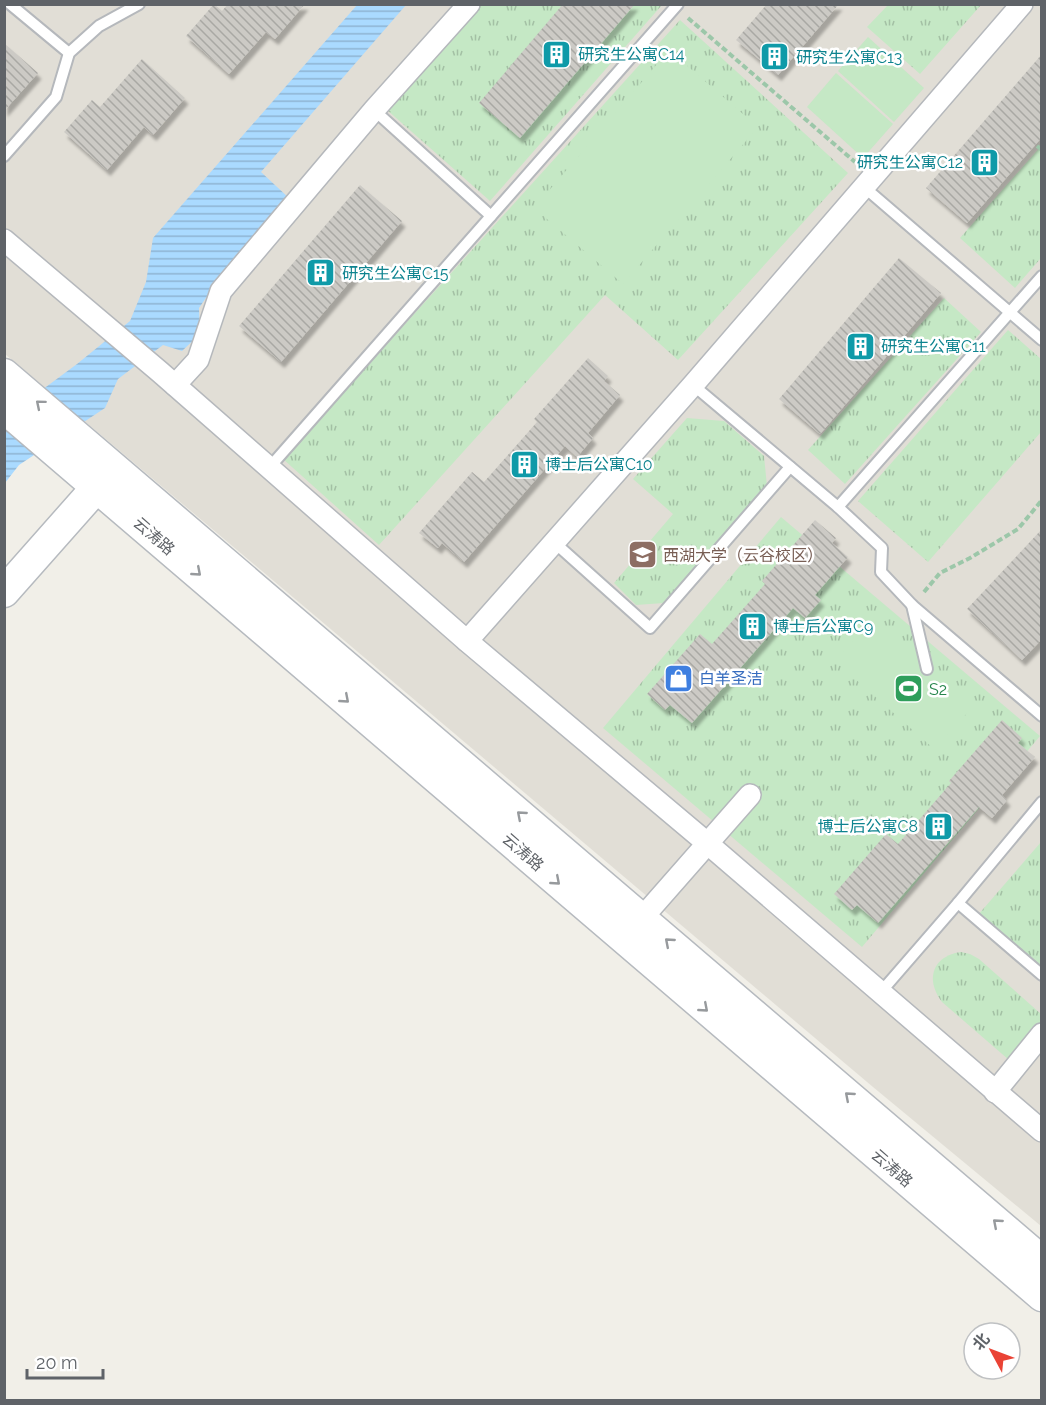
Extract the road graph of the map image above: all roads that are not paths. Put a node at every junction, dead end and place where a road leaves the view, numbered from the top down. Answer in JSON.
{"nodes":[{"id":1,"x":10,"y":4,"type":"edge"},
{"id":2,"x":140,"y":4,"type":"edge"},
{"id":3,"x":469,"y":4,"type":"edge"},
{"id":4,"x":678,"y":4,"type":"edge"},
{"id":5,"x":1022,"y":4,"type":"edge"},
{"id":6,"x":69,"y":53,"type":"junction"},
{"id":7,"x":374,"y":110,"type":"junction"},
{"id":8,"x":4,"y":156,"type":"edge"},
{"id":9,"x":864,"y":187,"type":"junction"},
{"id":10,"x":491,"y":216,"type":"junction"},
{"id":11,"x":4,"y":240,"type":"edge"},
{"id":12,"x":1041,"y":276,"type":"edge"},
{"id":13,"x":1010,"y":312,"type":"junction"},
{"id":14,"x":1041,"y":340,"type":"edge"},
{"id":15,"x":4,"y":374,"type":"edge"},
{"id":16,"x":167,"y":378,"type":"junction"},
{"id":17,"x":693,"y":385,"type":"junction"},
{"id":18,"x":4,"y":408,"type":"edge"},
{"id":19,"x":65,"y":443,"type":"junction"},
{"id":20,"x":790,"y":467,"type":"junction"},
{"id":21,"x":269,"y":468,"type":"junction"},
{"id":22,"x":97,"y":487,"type":"junction"},
{"id":23,"x":838,"y":507,"type":"junction"},
{"id":24,"x":555,"y":543,"type":"junction"},
{"id":25,"x":4,"y":592,"type":"edge"},
{"id":26,"x":912,"y":605,"type":"junction"},
{"id":27,"x":466,"y":641,"type":"junction"},
{"id":28,"x":927,"y":669,"type":"dead end"},
{"id":29,"x":1041,"y":716,"type":"edge"},
{"id":30,"x":750,"y":795,"type":"dead end"},
{"id":31,"x":1041,"y":802,"type":"edge"},
{"id":32,"x":707,"y":843,"type":"junction"},
{"id":33,"x":958,"y":903,"type":"junction"},
{"id":34,"x":642,"y":918,"type":"junction"},
{"id":35,"x":1041,"y":975,"type":"edge"},
{"id":36,"x":880,"y":993,"type":"junction"},
{"id":37,"x":1041,"y":1034,"type":"edge"},
{"id":38,"x":995,"y":1092,"type":"junction"},
{"id":39,"x":1041,"y":1131,"type":"edge"},
{"id":40,"x":1041,"y":1261,"type":"edge"},
{"id":41,"x":1041,"y":1296,"type":"edge"}],
"edges":[{"from":1,"to":6,"type":"lane"},
{"from":2,"to":6,"type":"lane"},
{"from":3,"to":7,"type":"street"},
{"from":4,"to":10,"type":"lane"},
{"from":5,"to":9,"type":"street"},
{"from":6,"to":8,"type":"lane"},
{"from":7,"to":10,"type":"lane"},
{"from":7,"to":16,"type":"street"},
{"from":9,"to":13,"type":"lane"},
{"from":9,"to":17,"type":"street"},
{"from":10,"to":21,"type":"lane"},
{"from":11,"to":16,"type":"street"},
{"from":12,"to":13,"type":"lane"},
{"from":13,"to":14,"type":"lane"},
{"from":13,"to":23,"type":"lane"},
{"from":19,"to":15,"type":"street","name":"云涛路","one_way":true},
{"from":16,"to":21,"type":"street"},
{"from":17,"to":20,"type":"lane"},
{"from":17,"to":24,"type":"street"},
{"from":18,"to":19,"type":"street","name":"云涛路"},
{"from":19,"to":22,"type":"street","name":"云涛路"},
{"from":34,"to":19,"type":"street","name":"云涛路","one_way":true},
{"from":20,"to":23,"type":"lane"},
{"from":20,"to":24,"type":"lane"},
{"from":21,"to":27,"type":"street"},
{"from":22,"to":25,"type":"street"},
{"from":22,"to":41,"type":"street","name":"云涛路","one_way":true},
{"from":23,"to":26,"type":"lane"},
{"from":24,"to":27,"type":"street"},
{"from":26,"to":28,"type":"lane"},
{"from":26,"to":29,"type":"lane"},
{"from":27,"to":32,"type":"street"},
{"from":30,"to":32,"type":"street"},
{"from":31,"to":33,"type":"lane"},
{"from":32,"to":34,"type":"street"},
{"from":32,"to":36,"type":"street"},
{"from":33,"to":35,"type":"lane"},
{"from":33,"to":36,"type":"lane"},
{"from":40,"to":34,"type":"street","name":"云涛路","one_way":true},
{"from":36,"to":38,"type":"street"},
{"from":37,"to":38,"type":"street"},
{"from":38,"to":39,"type":"street"}]}
